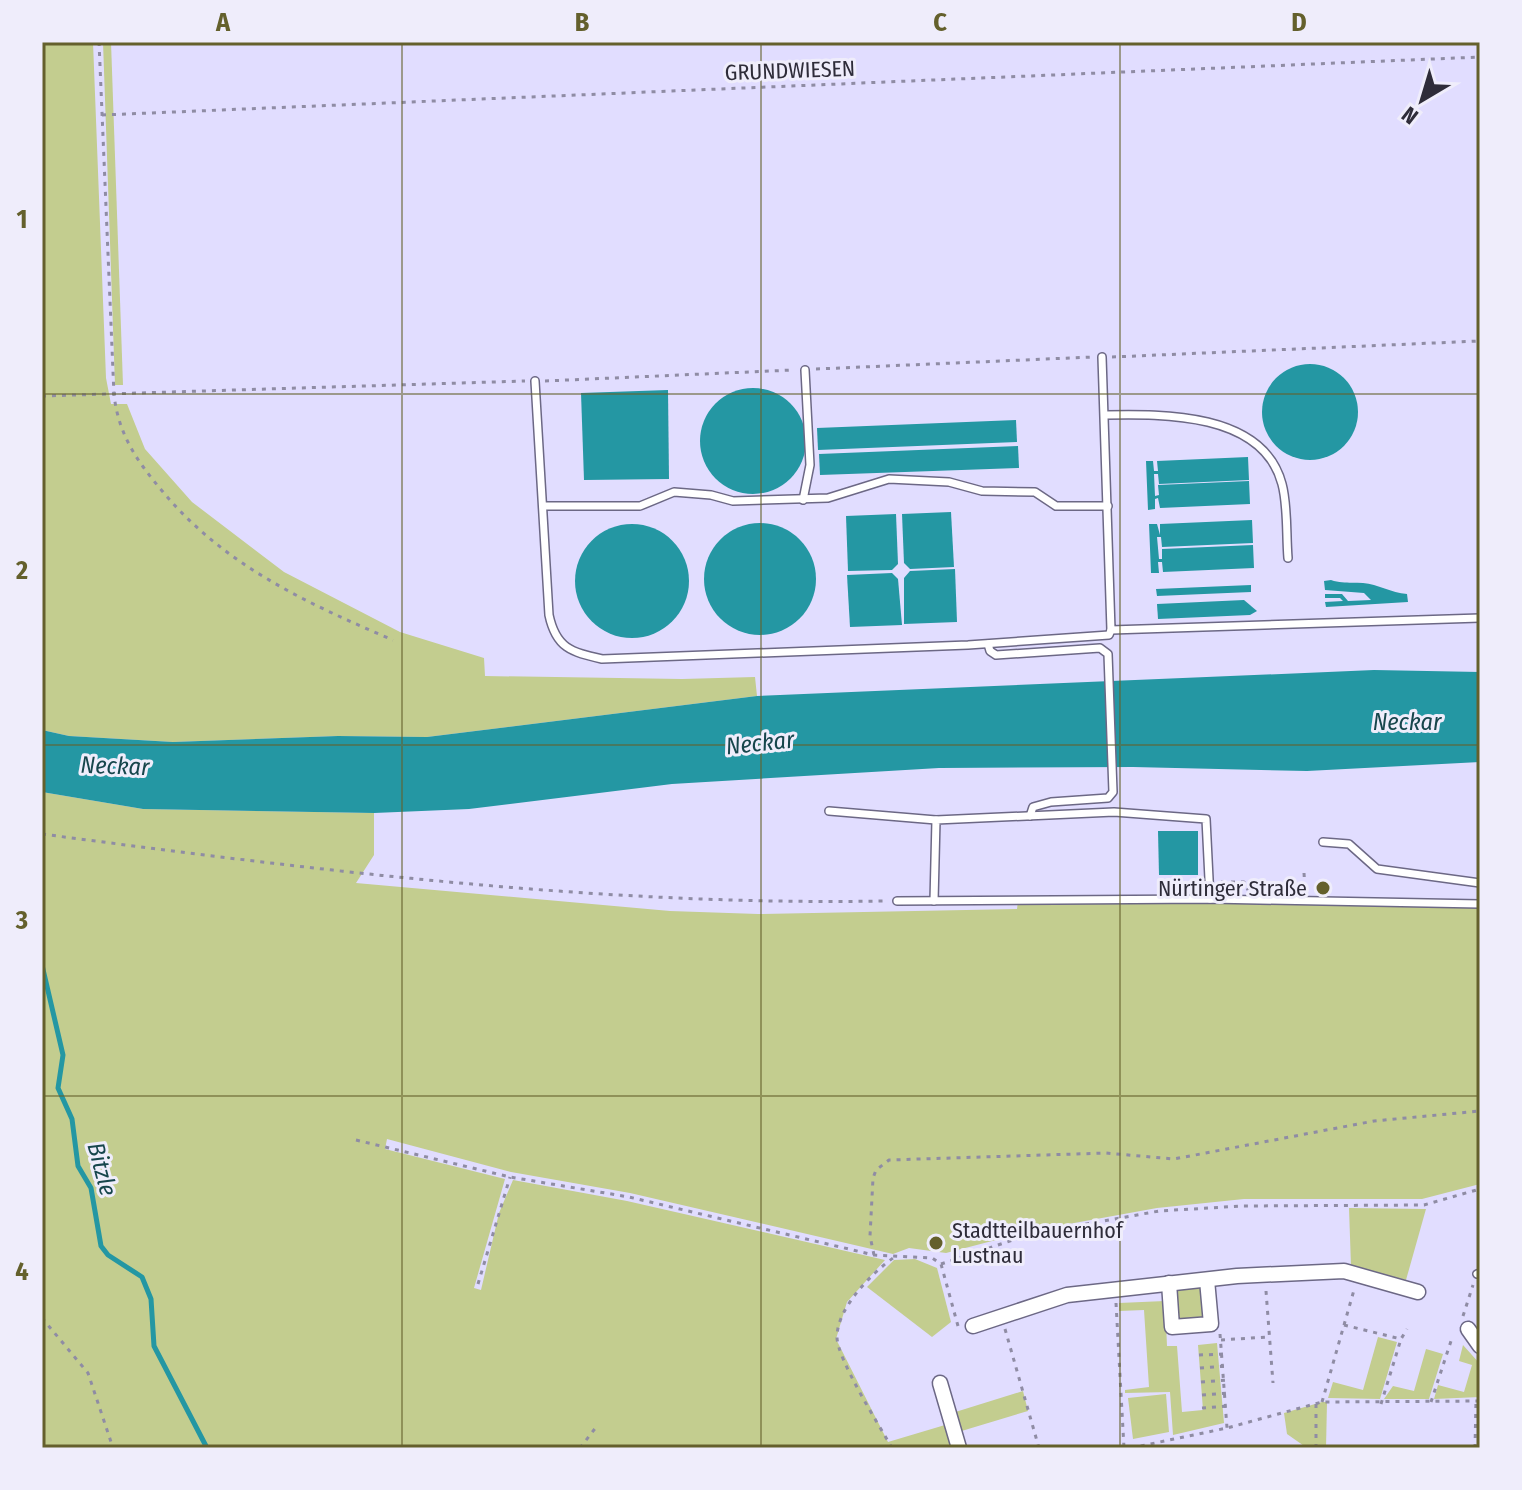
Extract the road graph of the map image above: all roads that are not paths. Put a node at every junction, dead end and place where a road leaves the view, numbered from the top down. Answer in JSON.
{"nodes":[{"id":1,"x":1102,"y":357,"type":"dead end"},
{"id":2,"x":805,"y":370,"type":"dead end"},
{"id":3,"x":535,"y":381,"type":"dead end"},
{"id":4,"x":1105,"y":415,"type":"junction"},
{"id":5,"x":803,"y":500,"type":"junction"},
{"id":6,"x":543,"y":506,"type":"junction"},
{"id":7,"x":1108,"y":506,"type":"junction"},
{"id":8,"x":1288,"y":558,"type":"dead end"},
{"id":9,"x":1480,"y":618,"type":"edge"},
{"id":10,"x":1111,"y":630,"type":"junction"},
{"id":11,"x":988,"y":644,"type":"junction"},
{"id":12,"x":829,"y":811,"type":"dead end"},
{"id":13,"x":1030,"y":816,"type":"junction"},
{"id":14,"x":936,"y":820,"type":"junction"},
{"id":15,"x":1323,"y":842,"type":"dead end"},
{"id":16,"x":1480,"y":883,"type":"edge"},
{"id":17,"x":1210,"y":899,"type":"junction"},
{"id":18,"x":897,"y":901,"type":"road end"},
{"id":19,"x":934,"y":901,"type":"junction"},
{"id":20,"x":1480,"y":904,"type":"edge"},
{"id":21,"x":1207,"y":1280,"type":"junction"},
{"id":22,"x":1169,"y":1283,"type":"junction"},
{"id":23,"x":1418,"y":1292,"type":"dead end"},
{"id":24,"x":1464,"y":1326,"type":"road end"},
{"id":25,"x":966,"y":1329,"type":"road end"},
{"id":26,"x":1480,"y":1346,"type":"edge"},
{"id":27,"x":940,"y":1383,"type":"dead end"},
{"id":28,"x":959,"y":1448,"type":"edge"}],
"edges":[{"from":1,"to":4,"type":"lane"},
{"from":2,"to":5,"type":"lane"},
{"from":3,"to":6,"type":"lane"},
{"from":4,"to":7,"type":"lane"},
{"from":4,"to":8,"type":"lane"},
{"from":5,"to":6,"type":"lane"},
{"from":5,"to":7,"type":"lane"},
{"from":6,"to":11,"type":"lane"},
{"from":7,"to":10,"type":"lane"},
{"from":9,"to":10,"type":"lane"},
{"from":10,"to":11,"type":"lane"},
{"from":11,"to":13,"type":"lane"},
{"from":12,"to":14,"type":"lane"},
{"from":13,"to":14,"type":"lane"},
{"from":13,"to":17,"type":"lane"},
{"from":14,"to":19,"type":"lane"},
{"from":15,"to":16,"type":"lane"},
{"from":17,"to":19,"type":"lane"},
{"from":17,"to":20,"type":"lane"},
{"from":18,"to":19,"type":"lane"},
{"from":21,"to":22,"type":"street"},
{"from":21,"to":22,"type":"street"},
{"from":21,"to":23,"type":"street"},
{"from":22,"to":25,"type":"street"},
{"from":24,"to":26,"type":"street"},
{"from":27,"to":28,"type":"street"}]}
